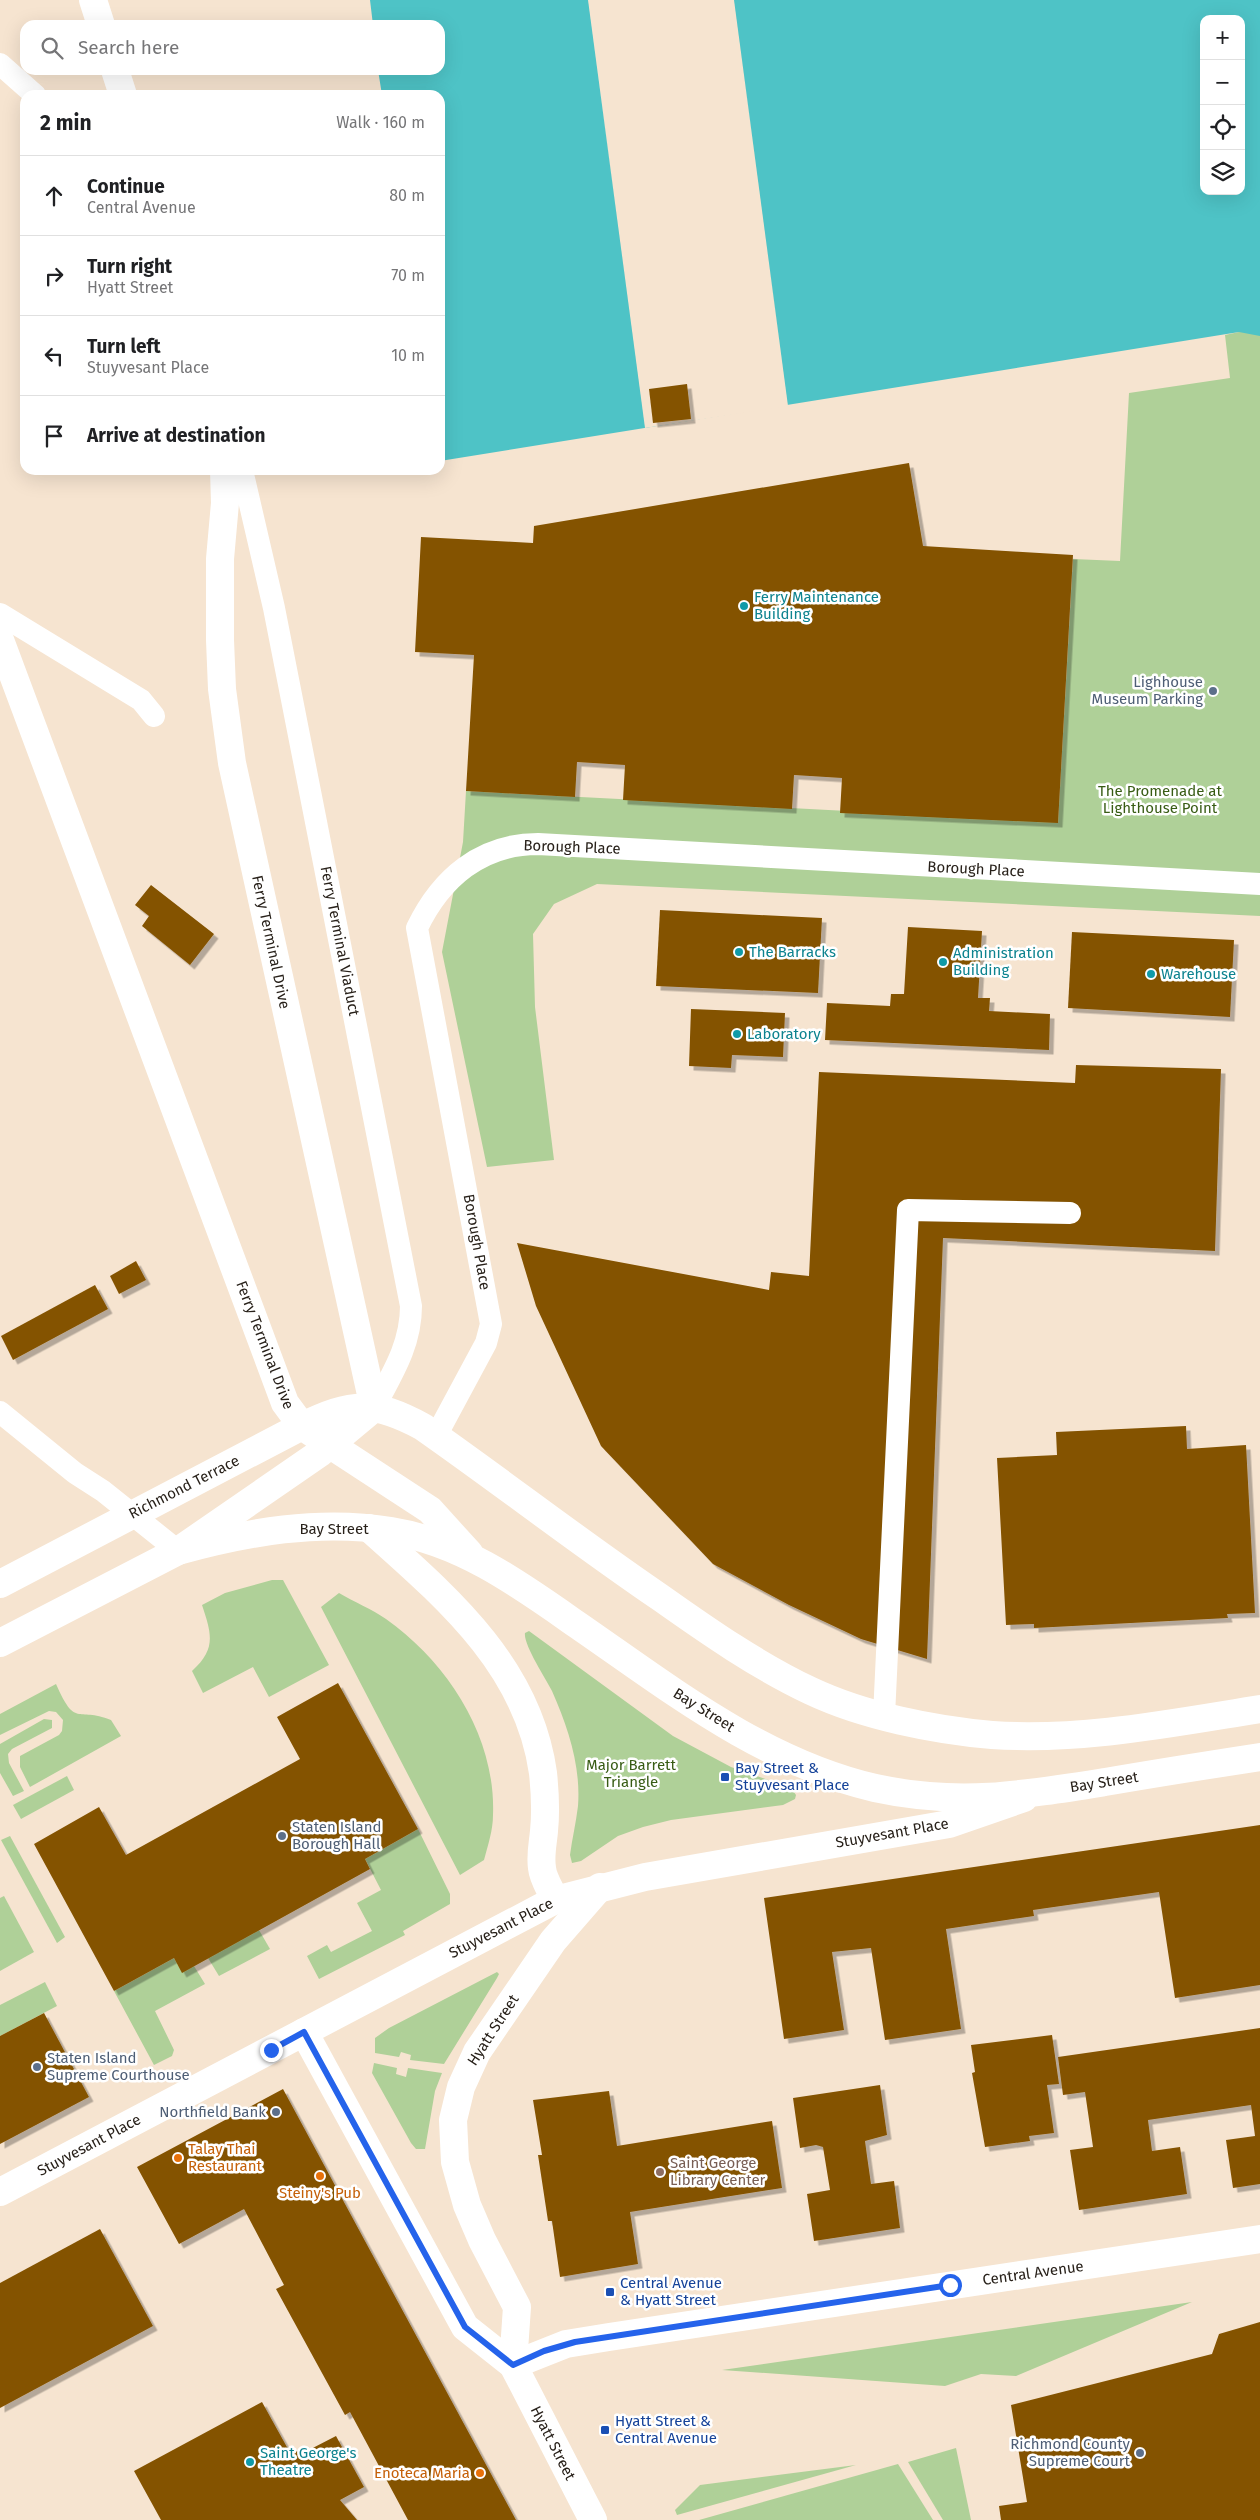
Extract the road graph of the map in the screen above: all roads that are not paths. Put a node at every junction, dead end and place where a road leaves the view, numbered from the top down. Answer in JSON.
{"nodes":[{"id":1,"x":93,"y":0,"type":"edge"},
{"id":2,"x":99,"y":20,"type":"edge"},
{"id":3,"x":0,"y":64,"type":"edge"},
{"id":4,"x":117,"y":75,"type":"edge"},
{"id":5,"x":29,"y":90,"type":"edge"},
{"id":6,"x":121,"y":90,"type":"edge"},
{"id":7,"x":224,"y":475,"type":"edge"},
{"id":8,"x":243,"y":475,"type":"edge"},
{"id":9,"x":0,"y":614,"type":"edge"},
{"id":10,"x":0,"y":640,"type":"edge"},
{"id":11,"x":154,"y":716,"type":"dead end"},
{"id":12,"x":1260,"y":884,"type":"edge"},
{"id":13,"x":1070,"y":1213,"type":"dead end"},
{"id":14,"x":374,"y":1408,"type":"junction"},
{"id":15,"x":0,"y":1412,"type":"edge"},
{"id":16,"x":302,"y":1426,"type":"junction"},
{"id":17,"x":436,"y":1436,"type":"junction"},
{"id":18,"x":329,"y":1444,"type":"junction"},
{"id":19,"x":132,"y":1514,"type":"junction"},
{"id":20,"x":368,"y":1528,"type":"junction"},
{"id":21,"x":178,"y":1551,"type":"junction"},
{"id":22,"x":473,"y":1558,"type":"junction"},
{"id":23,"x":0,"y":1584,"type":"edge"},
{"id":24,"x":0,"y":1643,"type":"edge"},
{"id":25,"x":1260,"y":1710,"type":"edge"},
{"id":26,"x":884,"y":1716,"type":"junction"},
{"id":27,"x":1260,"y":1757,"type":"edge"},
{"id":28,"x":1046,"y":1791,"type":"junction"},
{"id":29,"x":600,"y":1888,"type":"junction"},
{"id":30,"x":555,"y":1900,"type":"junction"},
{"id":31,"x":304,"y":2032,"type":"junction"},
{"id":32,"x":0,"y":2192,"type":"edge"},
{"id":33,"x":1260,"y":2239,"type":"edge"},
{"id":34,"x":513,"y":2365,"type":"junction"},
{"id":35,"x":594,"y":2520,"type":"edge"}],
"edges":[{"from":1,"to":2,"type":"street"},
{"from":3,"to":5,"type":"lane"},
{"from":4,"to":6,"type":"street"},
{"from":7,"to":14,"type":"street","name":"Ferry Terminal Drive"},
{"from":8,"to":14,"type":"lane","name":"Ferry Terminal Viaduct"},
{"from":9,"to":11,"type":"lane"},
{"from":10,"to":16,"type":"street","name":"Ferry Terminal Drive"},
{"from":12,"to":17,"type":"lane","name":"Borough Place"},
{"from":13,"to":26,"type":"lane"},
{"from":14,"to":16,"type":"street","name":"Richmond Terrace"},
{"from":14,"to":17,"type":"street"},
{"from":14,"to":18,"type":"street"},
{"from":15,"to":19,"type":"lane"},
{"from":16,"to":18,"type":"street","name":"Ferry Terminal Drive"},
{"from":16,"to":19,"type":"street","name":"Richmond Terrace"},
{"from":17,"to":26,"type":"street"},
{"from":18,"to":21,"type":"street"},
{"from":18,"to":22,"type":"street","name":"Ferry Terminal Drive"},
{"from":19,"to":21,"type":"lane"},
{"from":19,"to":23,"type":"street","name":"Richmond Terrace"},
{"from":20,"to":21,"type":"street","name":"Bay Street"},
{"from":20,"to":22,"type":"street","name":"Bay Street"},
{"from":20,"to":30,"type":"street"},
{"from":21,"to":24,"type":"street"},
{"from":22,"to":28,"type":"street","name":"Bay Street"},
{"from":25,"to":26,"type":"street"},
{"from":27,"to":28,"type":"street","name":"Bay Street"},
{"from":28,"to":29,"type":"street","name":"Stuyvesant Place"},
{"from":29,"to":30,"type":"street","name":"Stuyvesant Place"},
{"from":29,"to":34,"type":"street","name":"Hyatt Street"},
{"from":30,"to":31,"type":"street","name":"Stuyvesant Place"},
{"from":31,"to":32,"type":"street","name":"Stuyvesant Place"},
{"from":31,"to":34,"type":"street","name":"Hyatt Street"},
{"from":33,"to":34,"type":"street","name":"Central Avenue"},
{"from":34,"to":35,"type":"street","name":"Hyatt Street"}]}
